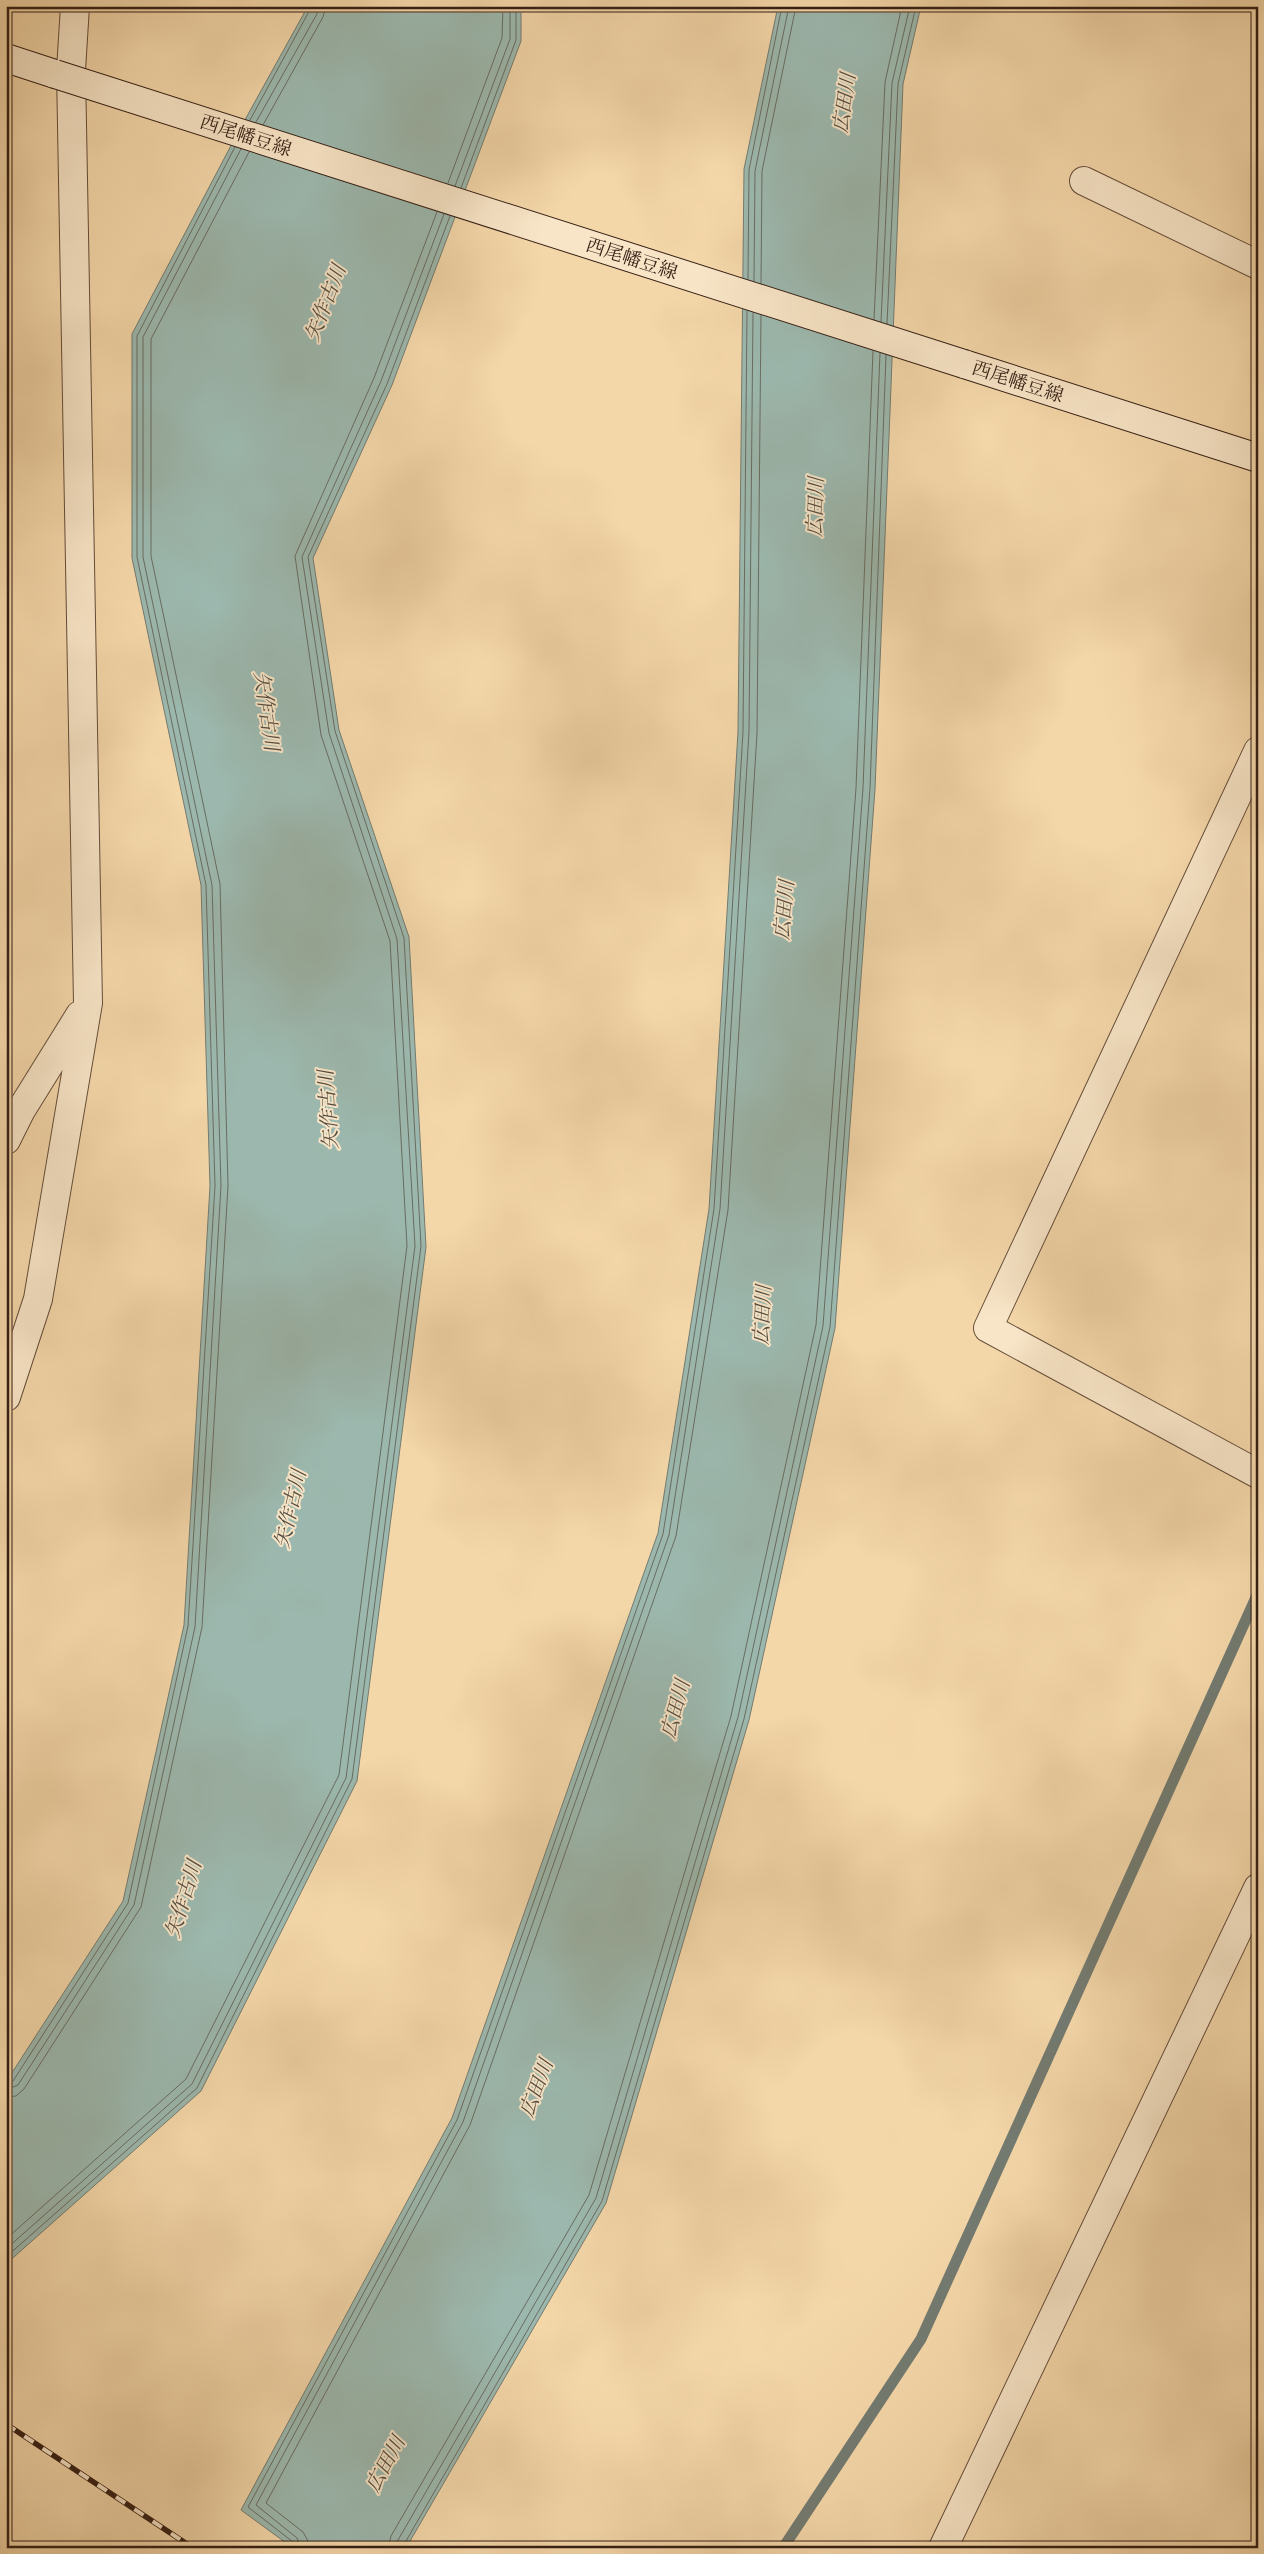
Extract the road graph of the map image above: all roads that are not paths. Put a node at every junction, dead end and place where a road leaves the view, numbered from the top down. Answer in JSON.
{"nodes":[{"id":1,"x":75,"y":6,"type":"edge"},
{"id":2,"x":6,"y":58,"type":"edge"},
{"id":3,"x":1084,"y":181,"type":"dead end"},
{"id":4,"x":1258,"y":265,"type":"edge"},
{"id":5,"x":1258,"y":458,"type":"edge"},
{"id":6,"x":1258,"y":752,"type":"edge"},
{"id":7,"x":88,"y":1003,"type":"junction"},
{"id":8,"x":6,"y":1140,"type":"edge"},
{"id":9,"x":6,"y":1397,"type":"edge"},
{"id":10,"x":1258,"y":1474,"type":"edge"},
{"id":11,"x":1258,"y":1888,"type":"edge"},
{"id":12,"x":943,"y":2548,"type":"edge"}],
"edges":[{"from":1,"to":7,"type":"street"},
{"from":2,"to":5,"type":"street","name":"西尾幡豆線","bridge":true},
{"from":3,"to":4,"type":"street"},
{"from":6,"to":10,"type":"street"},
{"from":7,"to":8,"type":"street"},
{"from":7,"to":9,"type":"street"},
{"from":11,"to":12,"type":"street"}]}
